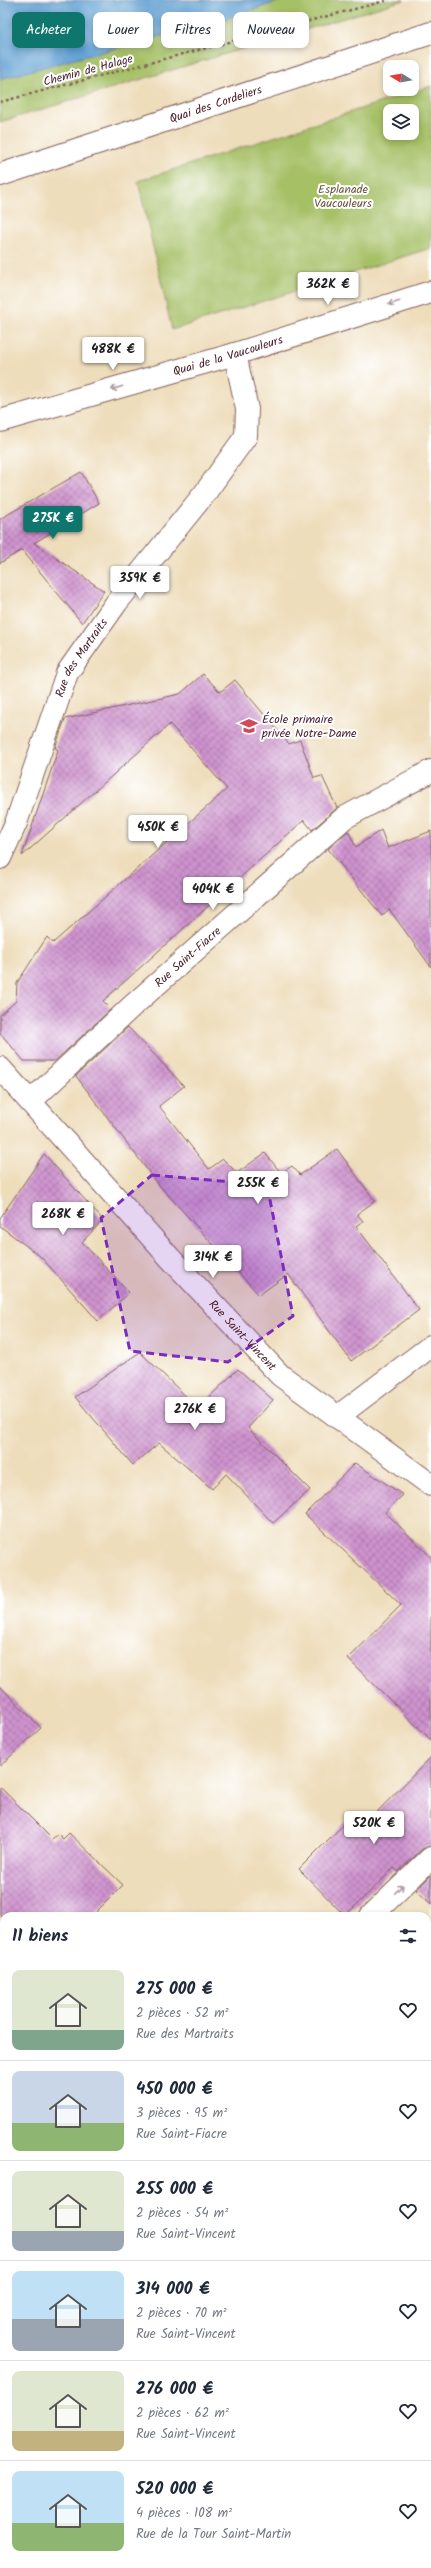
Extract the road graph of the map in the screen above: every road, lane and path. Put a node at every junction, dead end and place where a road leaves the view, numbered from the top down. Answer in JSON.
{"nodes":[{"id":1,"x":388,"y":0,"type":"edge"},
{"id":2,"x":431,"y":33,"type":"edge"},
{"id":3,"x":0,"y":102,"type":"edge"},
{"id":4,"x":0,"y":176,"type":"edge"},
{"id":5,"x":431,"y":292,"type":"edge"},
{"id":6,"x":235,"y":354,"type":"junction"},
{"id":7,"x":0,"y":421,"type":"edge"},
{"id":8,"x":431,"y":770,"type":"edge"},
{"id":9,"x":0,"y":858,"type":"edge"},
{"id":10,"x":0,"y":1068,"type":"edge"},
{"id":11,"x":31,"y":1101,"type":"junction"},
{"id":12,"x":431,"y":1346,"type":"edge"},
{"id":13,"x":337,"y":1417,"type":"junction"},
{"id":14,"x":431,"y":1485,"type":"edge"},
{"id":15,"x":431,"y":1858,"type":"edge"},
{"id":16,"x":375,"y":1912,"type":"edge"}],
"edges":[{"from":1,"to":3,"type":"path","name":"Chemin de Halage"},
{"from":2,"to":4,"type":"street","name":"Quai des Cordeliers"},
{"from":5,"to":6,"type":"street","name":"Quai de la Vaucouleurs","one_way":true},
{"from":6,"to":7,"type":"street","name":"Quai de la Vaucouleurs","one_way":true},
{"from":6,"to":9,"type":"street","name":"Rue des Martraits"},
{"from":8,"to":11,"type":"street","name":"Rue Saint-Fiacre"},
{"from":10,"to":11,"type":"street","name":"Rue Saint-Vincent"},
{"from":11,"to":13,"type":"street","name":"Rue Saint-Vincent"},
{"from":12,"to":13,"type":"street"},
{"from":13,"to":14,"type":"street","name":"Rue Saint-Vincent"},
{"from":16,"to":15,"type":"street","one_way":true}]}
